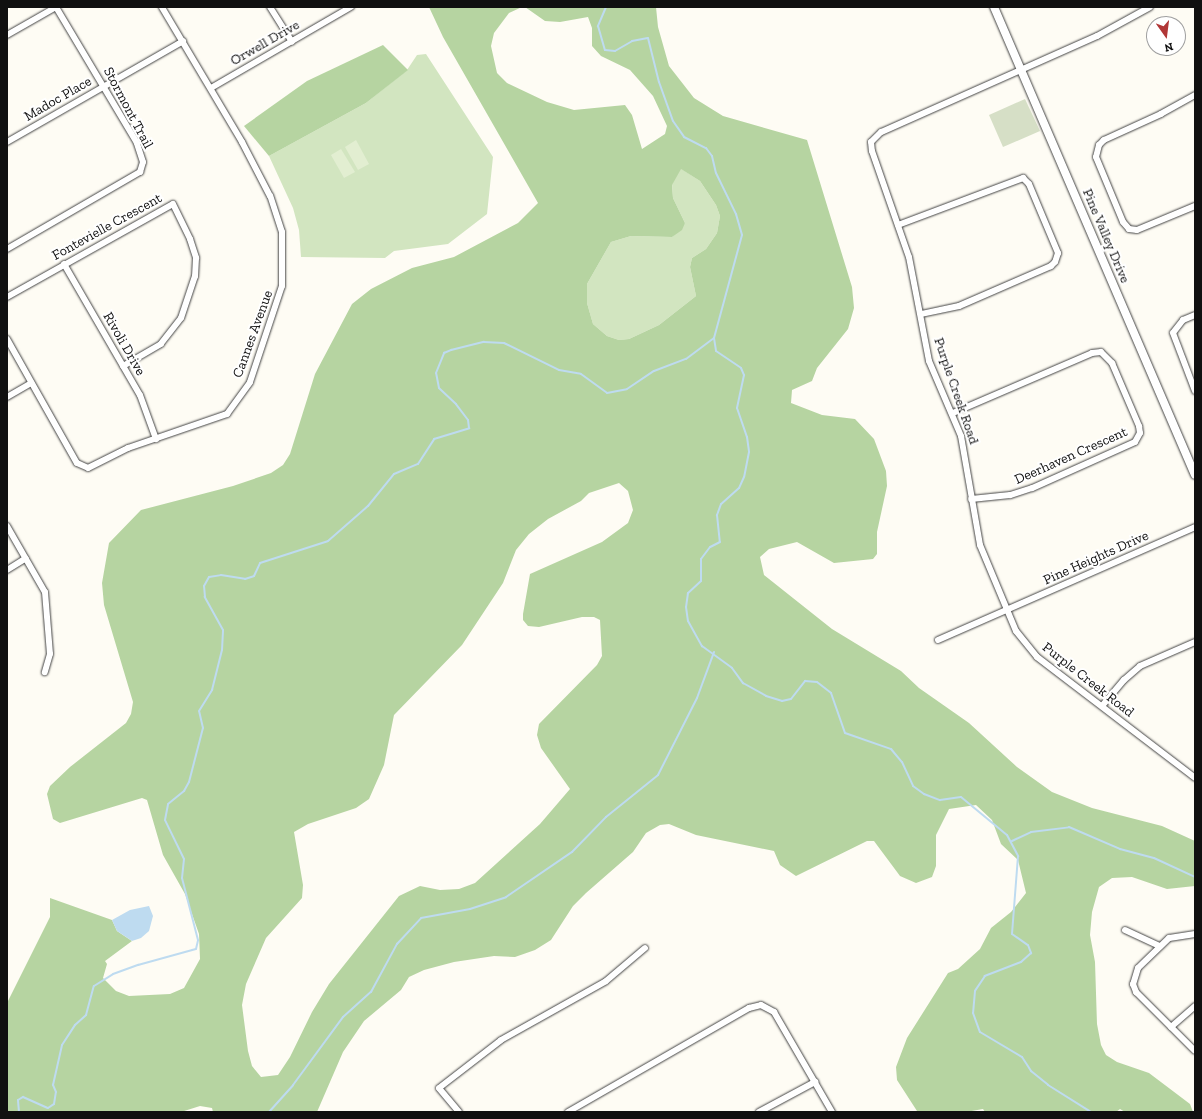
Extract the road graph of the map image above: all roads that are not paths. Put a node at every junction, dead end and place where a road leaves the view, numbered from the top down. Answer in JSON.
{"nodes":[{"id":1,"x":56,"y":7,"type":"edge"},
{"id":2,"x":162,"y":7,"type":"edge"},
{"id":3,"x":270,"y":7,"type":"edge"},
{"id":4,"x":351,"y":7,"type":"edge"},
{"id":5,"x":994,"y":7,"type":"edge"},
{"id":6,"x":1150,"y":7,"type":"edge"},
{"id":7,"x":7,"y":35,"type":"edge"},
{"id":8,"x":183,"y":41,"type":"junction"},
{"id":9,"x":292,"y":42,"type":"junction"},
{"id":10,"x":1021,"y":69,"type":"junction"},
{"id":11,"x":104,"y":86,"type":"junction"},
{"id":12,"x":211,"y":88,"type":"junction"},
{"id":13,"x":1195,"y":95,"type":"edge"},
{"id":14,"x":7,"y":142,"type":"edge"},
{"id":15,"x":1195,"y":206,"type":"edge"},
{"id":16,"x":898,"y":225,"type":"junction"},
{"id":17,"x":7,"y":249,"type":"edge"},
{"id":18,"x":64,"y":264,"type":"junction"},
{"id":19,"x":7,"y":297,"type":"edge"},
{"id":20,"x":922,"y":314,"type":"junction"},
{"id":21,"x":1195,"y":314,"type":"edge"},
{"id":22,"x":7,"y":339,"type":"edge"},
{"id":23,"x":124,"y":366,"type":"junction"},
{"id":24,"x":31,"y":383,"type":"junction"},
{"id":25,"x":1195,"y":391,"type":"edge"},
{"id":26,"x":7,"y":397,"type":"edge"},
{"id":27,"x":953,"y":413,"type":"junction"},
{"id":28,"x":156,"y":439,"type":"junction"},
{"id":29,"x":1195,"y":474,"type":"edge"},
{"id":30,"x":971,"y":499,"type":"junction"},
{"id":31,"x":7,"y":526,"type":"edge"},
{"id":32,"x":1195,"y":527,"type":"edge"},
{"id":33,"x":26,"y":558,"type":"junction"},
{"id":34,"x":7,"y":570,"type":"edge"},
{"id":35,"x":1008,"y":610,"type":"junction"},
{"id":36,"x":938,"y":640,"type":"dead end"},
{"id":37,"x":1195,"y":642,"type":"edge"},
{"id":38,"x":45,"y":672,"type":"dead end"},
{"id":39,"x":1102,"y":706,"type":"junction"},
{"id":40,"x":1195,"y":778,"type":"edge"},
{"id":41,"x":1125,"y":930,"type":"dead end"},
{"id":42,"x":1195,"y":934,"type":"edge"},
{"id":43,"x":1160,"y":946,"type":"junction"},
{"id":44,"x":645,"y":948,"type":"dead end"},
{"id":45,"x":1195,"y":1006,"type":"edge"},
{"id":46,"x":1171,"y":1027,"type":"junction"},
{"id":47,"x":1195,"y":1052,"type":"edge"},
{"id":48,"x":815,"y":1082,"type":"junction"},
{"id":49,"x":459,"y":1112,"type":"edge"},
{"id":50,"x":568,"y":1112,"type":"edge"},
{"id":51,"x":759,"y":1112,"type":"edge"},
{"id":52,"x":832,"y":1112,"type":"edge"}],
"edges":[{"from":1,"to":7,"type":"street"},
{"from":1,"to":11,"type":"street","name":"Stormont Trail"},
{"from":2,"to":8,"type":"street","name":"Cannes Avenue"},
{"from":3,"to":9,"type":"street"},
{"from":4,"to":9,"type":"street","name":"Orwell Drive"},
{"from":5,"to":10,"type":"street","name":"Pine Valley Drive"},
{"from":6,"to":10,"type":"street"},
{"from":8,"to":11,"type":"street","name":"Madoc Place"},
{"from":8,"to":12,"type":"street","name":"Cannes Avenue"},
{"from":9,"to":12,"type":"street","name":"Orwell Drive"},
{"from":10,"to":16,"type":"street","name":"Purple Creek Road"},
{"from":10,"to":29,"type":"street","name":"Pine Valley Drive"},
{"from":11,"to":14,"type":"street","name":"Madoc Place"},
{"from":11,"to":17,"type":"street","name":"Stormont Trail"},
{"from":12,"to":28,"type":"street","name":"Cannes Avenue"},
{"from":13,"to":15,"type":"street"},
{"from":16,"to":20,"type":"street","name":"Purple Creek Road"},
{"from":16,"to":20,"type":"street"},
{"from":18,"to":19,"type":"street","name":"Fontevielle Crescent"},
{"from":18,"to":23,"type":"street","name":"Rivoli Drive"},
{"from":18,"to":23,"type":"street","name":"Fontevielle Crescent"},
{"from":20,"to":27,"type":"street","name":"Purple Creek Road"},
{"from":21,"to":25,"type":"street"},
{"from":22,"to":24,"type":"street","name":"Cannes Avenue"},
{"from":23,"to":28,"type":"street","name":"Rivoli Drive"},
{"from":24,"to":26,"type":"street"},
{"from":24,"to":28,"type":"street","name":"Cannes Avenue"},
{"from":27,"to":30,"type":"street","name":"Purple Creek Road"},
{"from":27,"to":30,"type":"street","name":"Deerhaven Crescent"},
{"from":30,"to":35,"type":"street","name":"Purple Creek Road"},
{"from":31,"to":33,"type":"street"},
{"from":32,"to":35,"type":"street","name":"Pine Heights Drive"},
{"from":33,"to":34,"type":"street"},
{"from":33,"to":38,"type":"street"},
{"from":35,"to":36,"type":"street","name":"Pine Heights Drive"},
{"from":35,"to":39,"type":"street","name":"Purple Creek Road"},
{"from":37,"to":39,"type":"street"},
{"from":39,"to":40,"type":"street","name":"Purple Creek Road"},
{"from":41,"to":43,"type":"street"},
{"from":42,"to":43,"type":"street"},
{"from":43,"to":46,"type":"street"},
{"from":44,"to":49,"type":"street"},
{"from":45,"to":46,"type":"street"},
{"from":46,"to":47,"type":"street"},
{"from":48,"to":50,"type":"street"},
{"from":48,"to":51,"type":"street"},
{"from":48,"to":52,"type":"street"}]}
